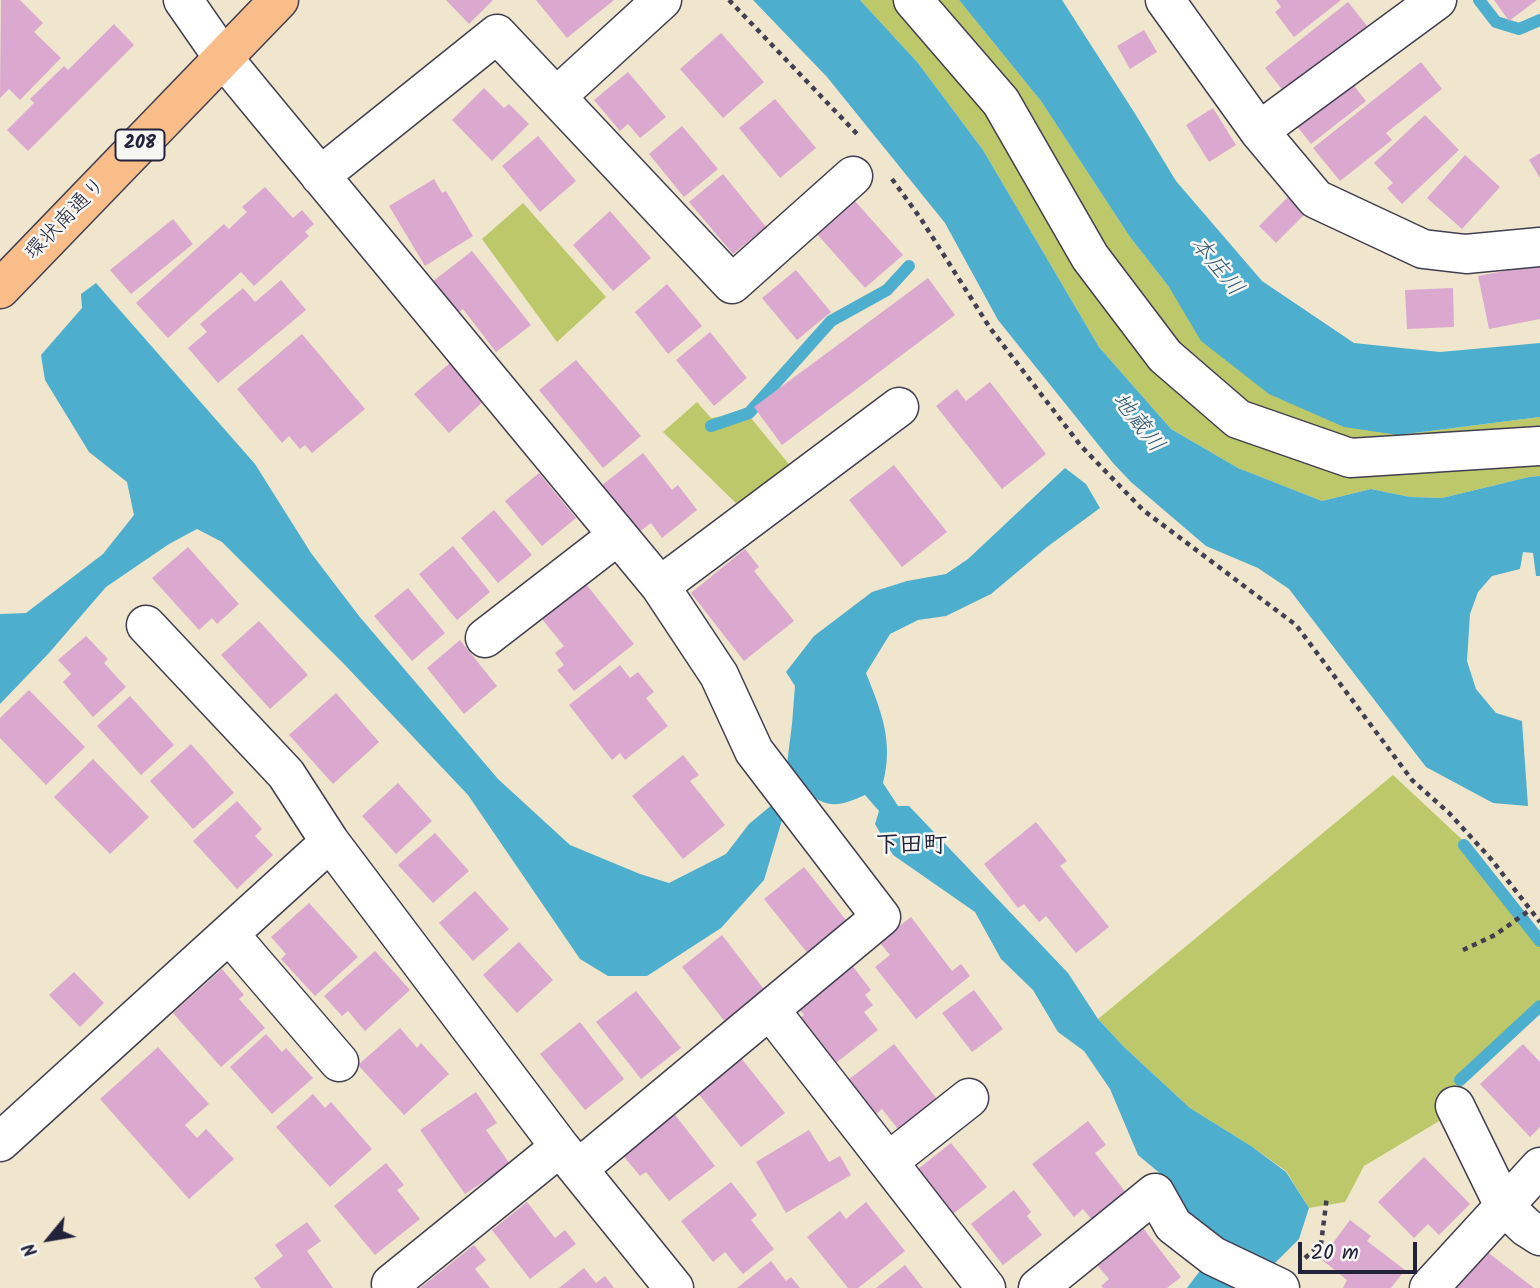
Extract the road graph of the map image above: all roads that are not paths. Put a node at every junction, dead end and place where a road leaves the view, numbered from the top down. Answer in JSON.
{"nodes":[{"id":1,"x":183,"y":0,"type":"edge"},
{"id":2,"x":279,"y":0,"type":"edge"},
{"id":3,"x":662,"y":0,"type":"edge"},
{"id":4,"x":913,"y":0,"type":"edge"},
{"id":5,"x":1165,"y":0,"type":"edge"},
{"id":6,"x":1437,"y":0,"type":"edge"},
{"id":7,"x":224,"y":59,"type":"junction"},
{"id":8,"x":556,"y":97,"type":"junction"},
{"id":9,"x":1259,"y":131,"type":"junction"},
{"id":10,"x":870,"y":165,"type":"road end"},
{"id":11,"x":320,"y":176,"type":"junction"},
{"id":12,"x":1540,"y":247,"type":"edge"},
{"id":13,"x":0,"y":289,"type":"edge"},
{"id":14,"x":899,"y":407,"type":"dead end"},
{"id":15,"x":1540,"y":446,"type":"edge"},
{"id":16,"x":617,"y":536,"type":"junction"},
{"id":17,"x":660,"y":586,"type":"junction"},
{"id":18,"x":146,"y":625,"type":"dead end"},
{"id":19,"x":485,"y":638,"type":"dead end"},
{"id":20,"x":330,"y":842,"type":"junction"},
{"id":21,"x":229,"y":934,"type":"junction"},
{"id":22,"x":770,"y":1010,"type":"junction"},
{"id":23,"x":339,"y":1062,"type":"dead end"},
{"id":24,"x":969,"y":1098,"type":"dead end"},
{"id":25,"x":1455,"y":1106,"type":"dead end"},
{"id":26,"x":0,"y":1142,"type":"edge"},
{"id":27,"x":569,"y":1158,"type":"junction"},
{"id":28,"x":888,"y":1162,"type":"junction"},
{"id":29,"x":1540,"y":1167,"type":"edge"},
{"id":30,"x":1504,"y":1206,"type":"junction"},
{"id":31,"x":1540,"y":1236,"type":"edge"},
{"id":32,"x":1273,"y":1285,"type":"edge"},
{"id":33,"x":394,"y":1288,"type":"edge"},
{"id":34,"x":674,"y":1288,"type":"edge"},
{"id":35,"x":986,"y":1288,"type":"edge"},
{"id":36,"x":1038,"y":1288,"type":"edge"},
{"id":37,"x":1429,"y":1288,"type":"edge"}],
"edges":[{"from":1,"to":7,"type":"street"},
{"from":2,"to":7,"type":"highway","name":"環状南通り","number":"208"},
{"from":3,"to":8,"type":"street"},
{"from":4,"to":15,"type":"street"},
{"from":5,"to":9,"type":"street"},
{"from":6,"to":9,"type":"street"},
{"from":7,"to":11,"type":"street"},
{"from":7,"to":13,"type":"highway","name":"環状南通り","number":"208"},
{"from":8,"to":10,"type":"street"},
{"from":8,"to":11,"type":"street"},
{"from":9,"to":12,"type":"street"},
{"from":11,"to":16,"type":"street"},
{"from":14,"to":17,"type":"street"},
{"from":16,"to":17,"type":"street"},
{"from":16,"to":19,"type":"street"},
{"from":17,"to":22,"type":"street"},
{"from":18,"to":20,"type":"street"},
{"from":20,"to":21,"type":"street"},
{"from":20,"to":27,"type":"street"},
{"from":21,"to":23,"type":"street"},
{"from":21,"to":26,"type":"street"},
{"from":22,"to":27,"type":"street"},
{"from":22,"to":28,"type":"street"},
{"from":24,"to":28,"type":"street"},
{"from":25,"to":30,"type":"street"},
{"from":27,"to":33,"type":"street"},
{"from":27,"to":34,"type":"street"},
{"from":28,"to":35,"type":"street"},
{"from":29,"to":30,"type":"street"},
{"from":30,"to":31,"type":"street"},
{"from":30,"to":37,"type":"street"},
{"from":32,"to":36,"type":"street"}]}
